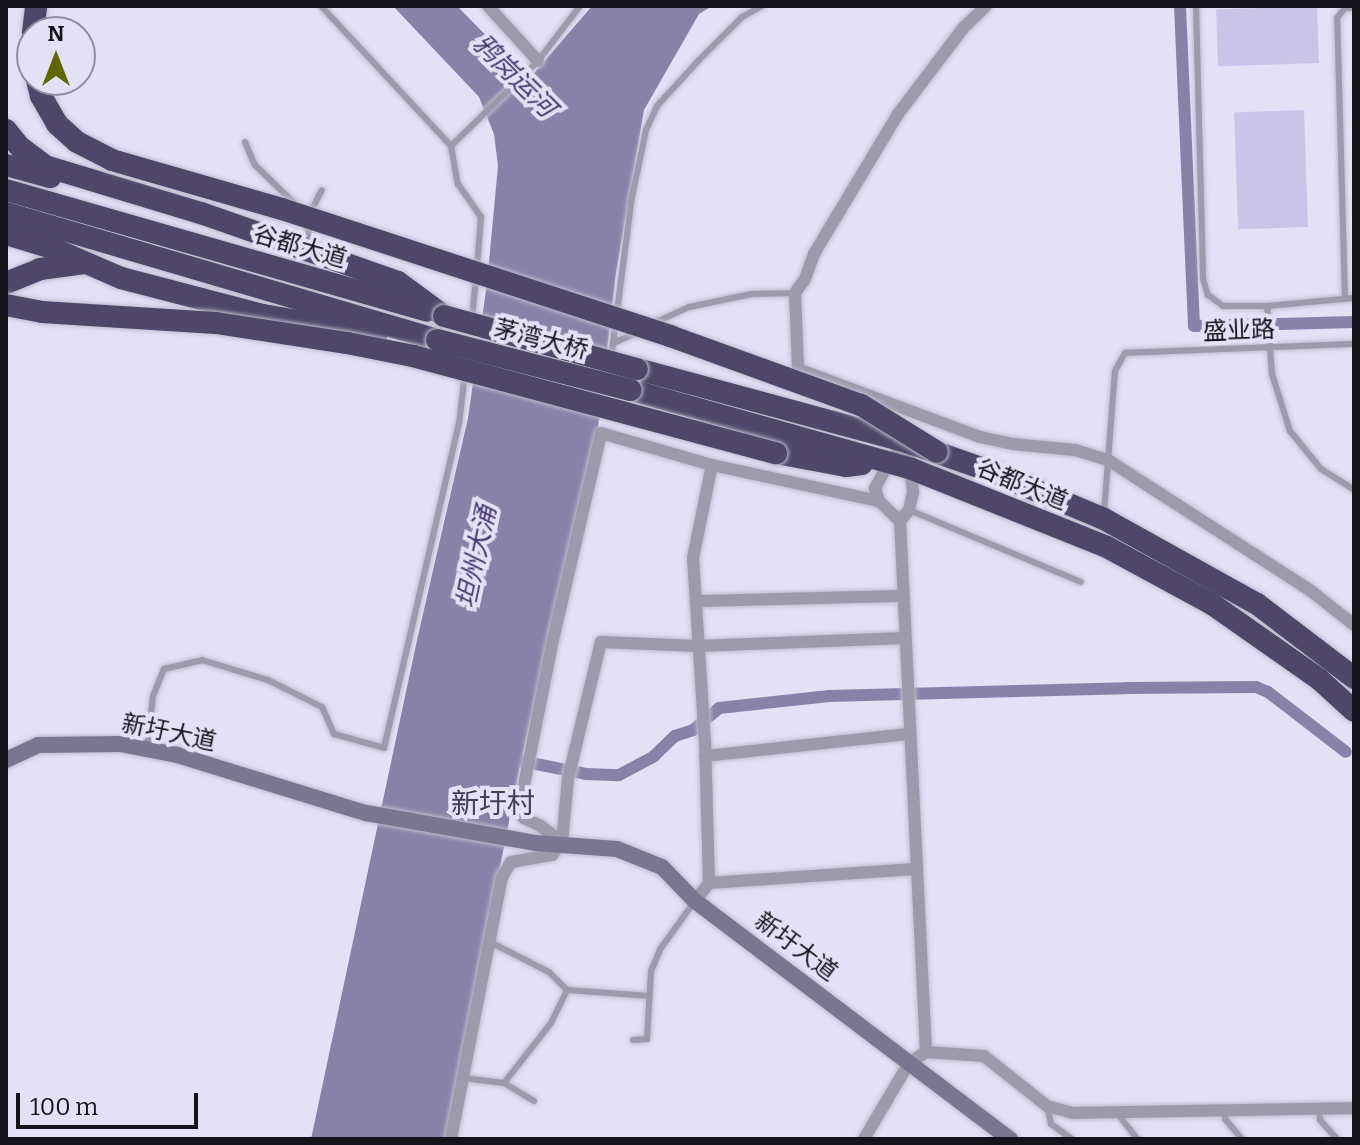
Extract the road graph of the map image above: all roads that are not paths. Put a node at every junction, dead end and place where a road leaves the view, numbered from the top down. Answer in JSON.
{"nodes":[{"id":1,"x":321,"y":6,"type":"edge"},
{"id":2,"x":488,"y":6,"type":"edge"},
{"id":3,"x":580,"y":6,"type":"edge"},
{"id":4,"x":762,"y":6,"type":"edge"},
{"id":5,"x":986,"y":6,"type":"edge"},
{"id":6,"x":1196,"y":6,"type":"edge"},
{"id":7,"x":1354,"y":8,"type":"edge"},
{"id":8,"x":534,"y":65,"type":"junction"},
{"id":9,"x":41,"y":96,"type":"edge"},
{"id":10,"x":6,"y":130,"type":"edge"},
{"id":11,"x":245,"y":142,"type":"dead end"},
{"id":12,"x":451,"y":146,"type":"junction"},
{"id":13,"x":6,"y":165,"type":"edge"},
{"id":14,"x":95,"y":183,"type":"junction"},
{"id":15,"x":6,"y":190,"type":"edge"},
{"id":16,"x":322,"y":190,"type":"dead end"},
{"id":17,"x":6,"y":213,"type":"edge"},
{"id":18,"x":308,"y":217,"type":"junction"},
{"id":19,"x":6,"y":234,"type":"edge"},
{"id":20,"x":309,"y":254,"type":"junction"},
{"id":21,"x":85,"y":263,"type":"junction"},
{"id":22,"x":6,"y":283,"type":"edge"},
{"id":23,"x":795,"y":293,"type":"junction"},
{"id":24,"x":1345,"y":298,"type":"junction"},
{"id":25,"x":1354,"y":298,"type":"edge"},
{"id":26,"x":6,"y":305,"type":"edge"},
{"id":27,"x":1267,"y":306,"type":"junction"},
{"id":28,"x":444,"y":316,"type":"junction"},
{"id":29,"x":470,"y":330,"type":"dead end"},
{"id":30,"x":437,"y":340,"type":"junction"},
{"id":31,"x":614,"y":343,"type":"junction"},
{"id":32,"x":469,"y":344,"type":"dead end"},
{"id":33,"x":1354,"y":344,"type":"edge"},
{"id":34,"x":1269,"y":348,"type":"junction"},
{"id":35,"x":634,"y":380,"type":"junction"},
{"id":36,"x":607,"y":388,"type":"dead end"},
{"id":37,"x":605,"y":404,"type":"dead end"},
{"id":38,"x":601,"y":433,"type":"junction"},
{"id":39,"x":907,"y":442,"type":"junction"},
{"id":40,"x":937,"y":452,"type":"junction"},
{"id":41,"x":1108,"y":460,"type":"junction"},
{"id":42,"x":884,"y":462,"type":"junction"},
{"id":43,"x":712,"y":465,"type":"junction"},
{"id":44,"x":912,"y":469,"type":"junction"},
{"id":45,"x":1354,"y":490,"type":"edge"},
{"id":46,"x":879,"y":501,"type":"junction"},
{"id":47,"x":909,"y":510,"type":"junction"},
{"id":48,"x":1104,"y":519,"type":"junction"},
{"id":49,"x":900,"y":521,"type":"junction"},
{"id":50,"x":1081,"y":582,"type":"dead end"},
{"id":51,"x":903,"y":596,"type":"junction"},
{"id":52,"x":696,"y":601,"type":"junction"},
{"id":53,"x":1354,"y":625,"type":"edge"},
{"id":54,"x":905,"y":638,"type":"junction"},
{"id":55,"x":698,"y":646,"type":"junction"},
{"id":56,"x":1354,"y":678,"type":"edge"},
{"id":57,"x":1354,"y":711,"type":"edge"},
{"id":58,"x":909,"y":734,"type":"junction"},
{"id":59,"x":147,"y":749,"type":"junction"},
{"id":60,"x":705,"y":756,"type":"junction"},
{"id":61,"x":6,"y":760,"type":"edge"},
{"id":62,"x":562,"y":842,"type":"junction"},
{"id":63,"x":915,"y":869,"type":"junction"},
{"id":64,"x":709,"y":883,"type":"junction"},
{"id":65,"x":695,"y":901,"type":"junction"},
{"id":66,"x":490,"y":942,"type":"junction"},
{"id":67,"x":567,"y":990,"type":"junction"},
{"id":68,"x":650,"y":996,"type":"junction"},
{"id":69,"x":633,"y":1040,"type":"dead end"},
{"id":70,"x":926,"y":1052,"type":"junction"},
{"id":71,"x":909,"y":1063,"type":"junction"},
{"id":72,"x":463,"y":1078,"type":"junction"},
{"id":73,"x":504,"y":1083,"type":"junction"},
{"id":74,"x":534,"y":1101,"type":"dead end"},
{"id":75,"x":1047,"y":1106,"type":"junction"},
{"id":76,"x":1354,"y":1108,"type":"edge"},
{"id":77,"x":1319,"y":1109,"type":"junction"},
{"id":78,"x":1225,"y":1111,"type":"junction"},
{"id":79,"x":1117,"y":1113,"type":"junction"},
{"id":80,"x":1334,"y":1138,"type":"edge"},
{"id":81,"x":451,"y":1139,"type":"edge"},
{"id":82,"x":864,"y":1139,"type":"edge"},
{"id":83,"x":1010,"y":1139,"type":"edge"},
{"id":84,"x":1072,"y":1139,"type":"edge"},
{"id":85,"x":1137,"y":1139,"type":"edge"},
{"id":86,"x":1242,"y":1139,"type":"edge"}],
"edges":[{"from":1,"to":12,"type":"lane"},
{"from":2,"to":8,"type":"street"},
{"from":3,"to":8,"type":"lane"},
{"from":4,"to":31,"type":"lane"},
{"from":5,"to":23,"type":"street"},
{"from":6,"to":27,"type":"lane"},
{"from":7,"to":24,"type":"lane"},
{"from":8,"to":12,"type":"lane"},
{"from":9,"to":40,"type":"highway","bridge":true},
{"from":10,"to":14,"type":"highway"},
{"from":11,"to":18,"type":"lane"},
{"from":12,"to":29,"type":"lane"},
{"from":13,"to":14,"type":"highway"},
{"from":14,"to":20,"type":"highway"},
{"from":15,"to":28,"type":"highway","name":"谷都大道"},
{"from":16,"to":18,"type":"lane"},
{"from":17,"to":30,"type":"highway","name":"谷都大道"},
{"from":18,"to":20,"type":"lane"},
{"from":19,"to":21,"type":"highway"},
{"from":20,"to":28,"type":"highway"},
{"from":21,"to":22,"type":"highway"},
{"from":21,"to":30,"type":"highway"},
{"from":23,"to":31,"type":"lane"},
{"from":23,"to":41,"type":"street"},
{"from":24,"to":25,"type":"lane"},
{"from":24,"to":27,"type":"lane"},
{"from":26,"to":42,"type":"highway","bridge":true},
{"from":27,"to":34,"type":"lane"},
{"from":28,"to":35,"type":"highway","name":"茅湾大桥","bridge":true},
{"from":30,"to":35,"type":"highway","name":"茅湾大桥","bridge":true},
{"from":31,"to":36,"type":"lane"},
{"from":32,"to":59,"type":"lane"},
{"from":33,"to":34,"type":"lane","name":"盛业路"},
{"from":34,"to":41,"type":"lane","name":"盛业路"},
{"from":34,"to":45,"type":"lane"},
{"from":35,"to":39,"type":"highway","name":"谷都大道"},
{"from":35,"to":42,"type":"highway","name":"谷都大道"},
{"from":37,"to":38,"type":"lane"},
{"from":38,"to":43,"type":"street"},
{"from":38,"to":62,"type":"street"},
{"from":39,"to":40,"type":"highway","name":"谷都大道"},
{"from":39,"to":42,"type":"street"},
{"from":39,"to":44,"type":"street"},
{"from":40,"to":48,"type":"highway","name":"谷都大道"},
{"from":41,"to":48,"type":"lane"},
{"from":41,"to":53,"type":"street"},
{"from":42,"to":44,"type":"highway","name":"谷都大道"},
{"from":42,"to":46,"type":"street"},
{"from":43,"to":46,"type":"street"},
{"from":43,"to":52,"type":"street"},
{"from":44,"to":47,"type":"street"},
{"from":44,"to":57,"type":"highway","name":"谷都大道"},
{"from":46,"to":49,"type":"street"},
{"from":47,"to":49,"type":"street"},
{"from":47,"to":50,"type":"lane"},
{"from":48,"to":56,"type":"highway","name":"谷都大道"},
{"from":49,"to":51,"type":"street"},
{"from":51,"to":52,"type":"street"},
{"from":51,"to":54,"type":"street"},
{"from":52,"to":55,"type":"street"},
{"from":54,"to":55,"type":"street"},
{"from":54,"to":58,"type":"street"},
{"from":55,"to":60,"type":"street"},
{"from":55,"to":62,"type":"street"},
{"from":58,"to":60,"type":"street"},
{"from":58,"to":63,"type":"street"},
{"from":59,"to":61,"type":"street","name":"新圩大道"},
{"from":59,"to":62,"type":"street","name":"新圩大道"},
{"from":60,"to":64,"type":"street"},
{"from":62,"to":65,"type":"street","name":"新圩大道"},
{"from":62,"to":66,"type":"street"},
{"from":63,"to":64,"type":"street"},
{"from":63,"to":70,"type":"street"},
{"from":64,"to":65,"type":"street"},
{"from":65,"to":68,"type":"lane"},
{"from":65,"to":71,"type":"street","name":"新圩大道"},
{"from":66,"to":67,"type":"lane"},
{"from":66,"to":72,"type":"street"},
{"from":67,"to":68,"type":"lane"},
{"from":67,"to":73,"type":"lane"},
{"from":68,"to":69,"type":"lane"},
{"from":70,"to":71,"type":"street"},
{"from":70,"to":75,"type":"street"},
{"from":71,"to":82,"type":"street"},
{"from":71,"to":83,"type":"street","name":"新圩大道"},
{"from":72,"to":73,"type":"lane"},
{"from":72,"to":81,"type":"street"},
{"from":73,"to":74,"type":"lane"},
{"from":75,"to":79,"type":"street"},
{"from":75,"to":84,"type":"lane"},
{"from":76,"to":77,"type":"street"},
{"from":77,"to":78,"type":"street"},
{"from":77,"to":80,"type":"lane"},
{"from":78,"to":79,"type":"street"},
{"from":78,"to":86,"type":"lane"},
{"from":79,"to":85,"type":"lane"}]}
